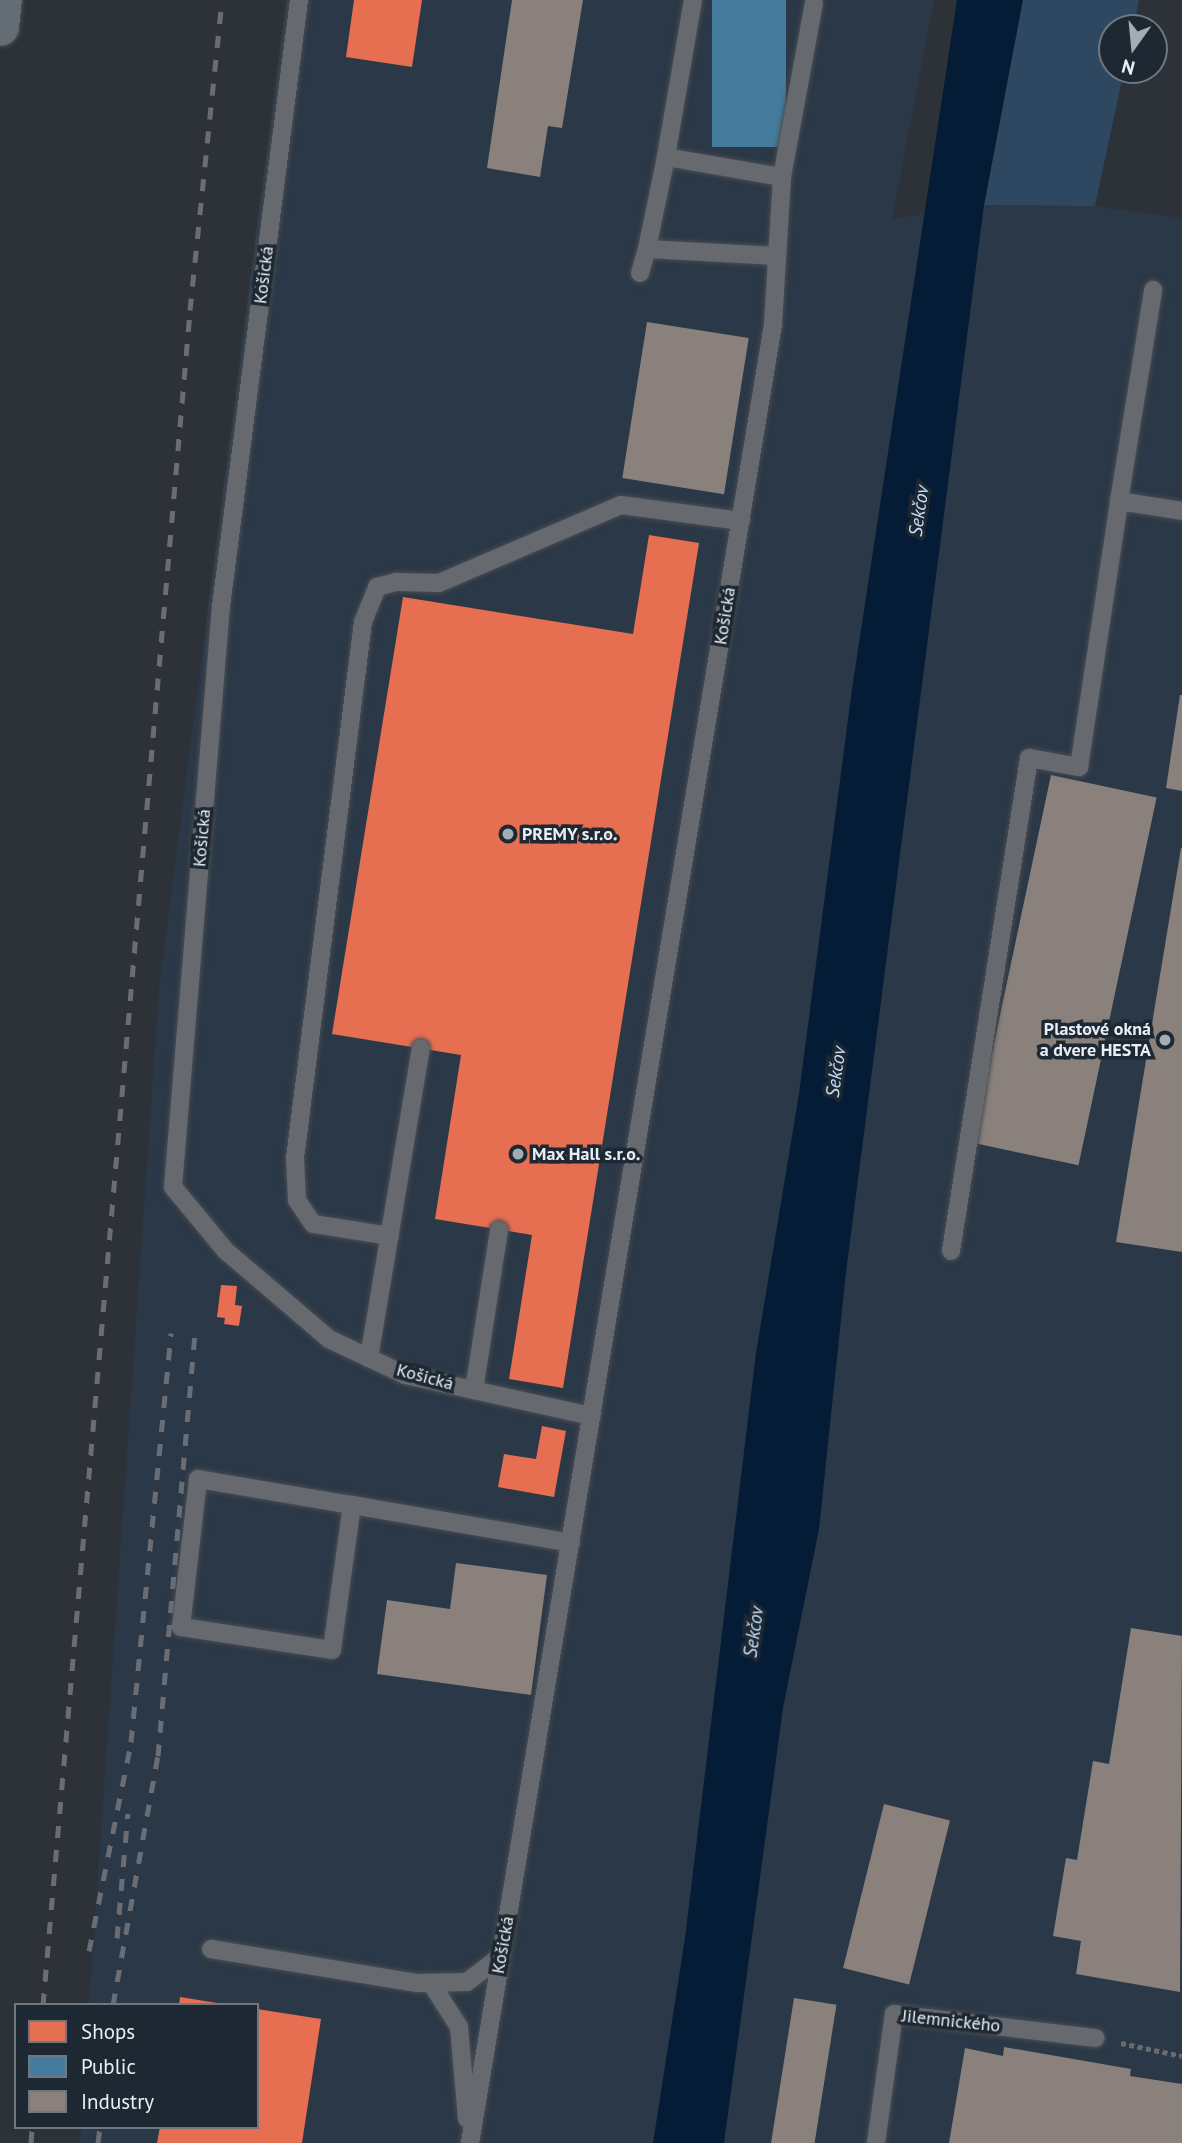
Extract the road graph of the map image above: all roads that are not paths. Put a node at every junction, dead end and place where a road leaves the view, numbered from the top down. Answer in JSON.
{"nodes":[{"id":1,"x":3,"y":0,"type":"edge"},
{"id":2,"x":299,"y":0,"type":"edge"},
{"id":3,"x":693,"y":0,"type":"edge"},
{"id":4,"x":814,"y":3,"type":"dead end"},
{"id":5,"x":0,"y":27,"type":"edge"},
{"id":6,"x":666,"y":157,"type":"junction"},
{"id":7,"x":782,"y":177,"type":"junction"},
{"id":8,"x":647,"y":249,"type":"junction"},
{"id":9,"x":777,"y":256,"type":"junction"},
{"id":10,"x":640,"y":273,"type":"dead end"},
{"id":11,"x":1153,"y":290,"type":"dead end"},
{"id":12,"x":1118,"y":501,"type":"junction"},
{"id":13,"x":1182,"y":511,"type":"edge"},
{"id":14,"x":741,"y":521,"type":"junction"},
{"id":15,"x":421,"y":1048,"type":"dead end"},
{"id":16,"x":499,"y":1230,"type":"dead end"},
{"id":17,"x":390,"y":1236,"type":"junction"},
{"id":18,"x":951,"y":1251,"type":"dead end"},
{"id":19,"x":369,"y":1358,"type":"junction"},
{"id":20,"x":474,"y":1390,"type":"junction"},
{"id":21,"x":592,"y":1416,"type":"junction"},
{"id":22,"x":352,"y":1505,"type":"junction"},
{"id":23,"x":571,"y":1543,"type":"junction"},
{"id":24,"x":211,"y":1949,"type":"dead end"},
{"id":25,"x":501,"y":1956,"type":"junction"},
{"id":26,"x":431,"y":1983,"type":"junction"},
{"id":27,"x":1096,"y":2038,"type":"road end"},
{"id":28,"x":470,"y":2143,"type":"edge"},
{"id":29,"x":876,"y":2143,"type":"edge"}],
"edges":[{"from":1,"to":5,"type":"main road"},
{"from":2,"to":19,"type":"lane","name":"Košická"},
{"from":3,"to":6,"type":"lane"},
{"from":4,"to":7,"type":"lane","name":"Košická"},
{"from":6,"to":7,"type":"lane"},
{"from":6,"to":8,"type":"lane"},
{"from":7,"to":9,"type":"lane","name":"Košická"},
{"from":8,"to":9,"type":"lane"},
{"from":8,"to":10,"type":"lane"},
{"from":9,"to":14,"type":"lane","name":"Košická"},
{"from":11,"to":12,"type":"lane"},
{"from":12,"to":13,"type":"lane"},
{"from":12,"to":18,"type":"lane"},
{"from":14,"to":17,"type":"lane"},
{"from":14,"to":21,"type":"lane","name":"Košická"},
{"from":15,"to":17,"type":"lane"},
{"from":16,"to":20,"type":"lane"},
{"from":17,"to":19,"type":"lane"},
{"from":19,"to":20,"type":"lane","name":"Košická"},
{"from":20,"to":21,"type":"lane","name":"Košická"},
{"from":21,"to":23,"type":"lane","name":"Košická"},
{"from":22,"to":22,"type":"lane"},
{"from":22,"to":23,"type":"lane"},
{"from":23,"to":25,"type":"lane","name":"Košická"},
{"from":24,"to":26,"type":"lane"},
{"from":25,"to":26,"type":"lane"},
{"from":25,"to":28,"type":"lane","name":"Košická"},
{"from":26,"to":28,"type":"lane"},
{"from":27,"to":29,"type":"lane","name":"Jilemnického"}]}
